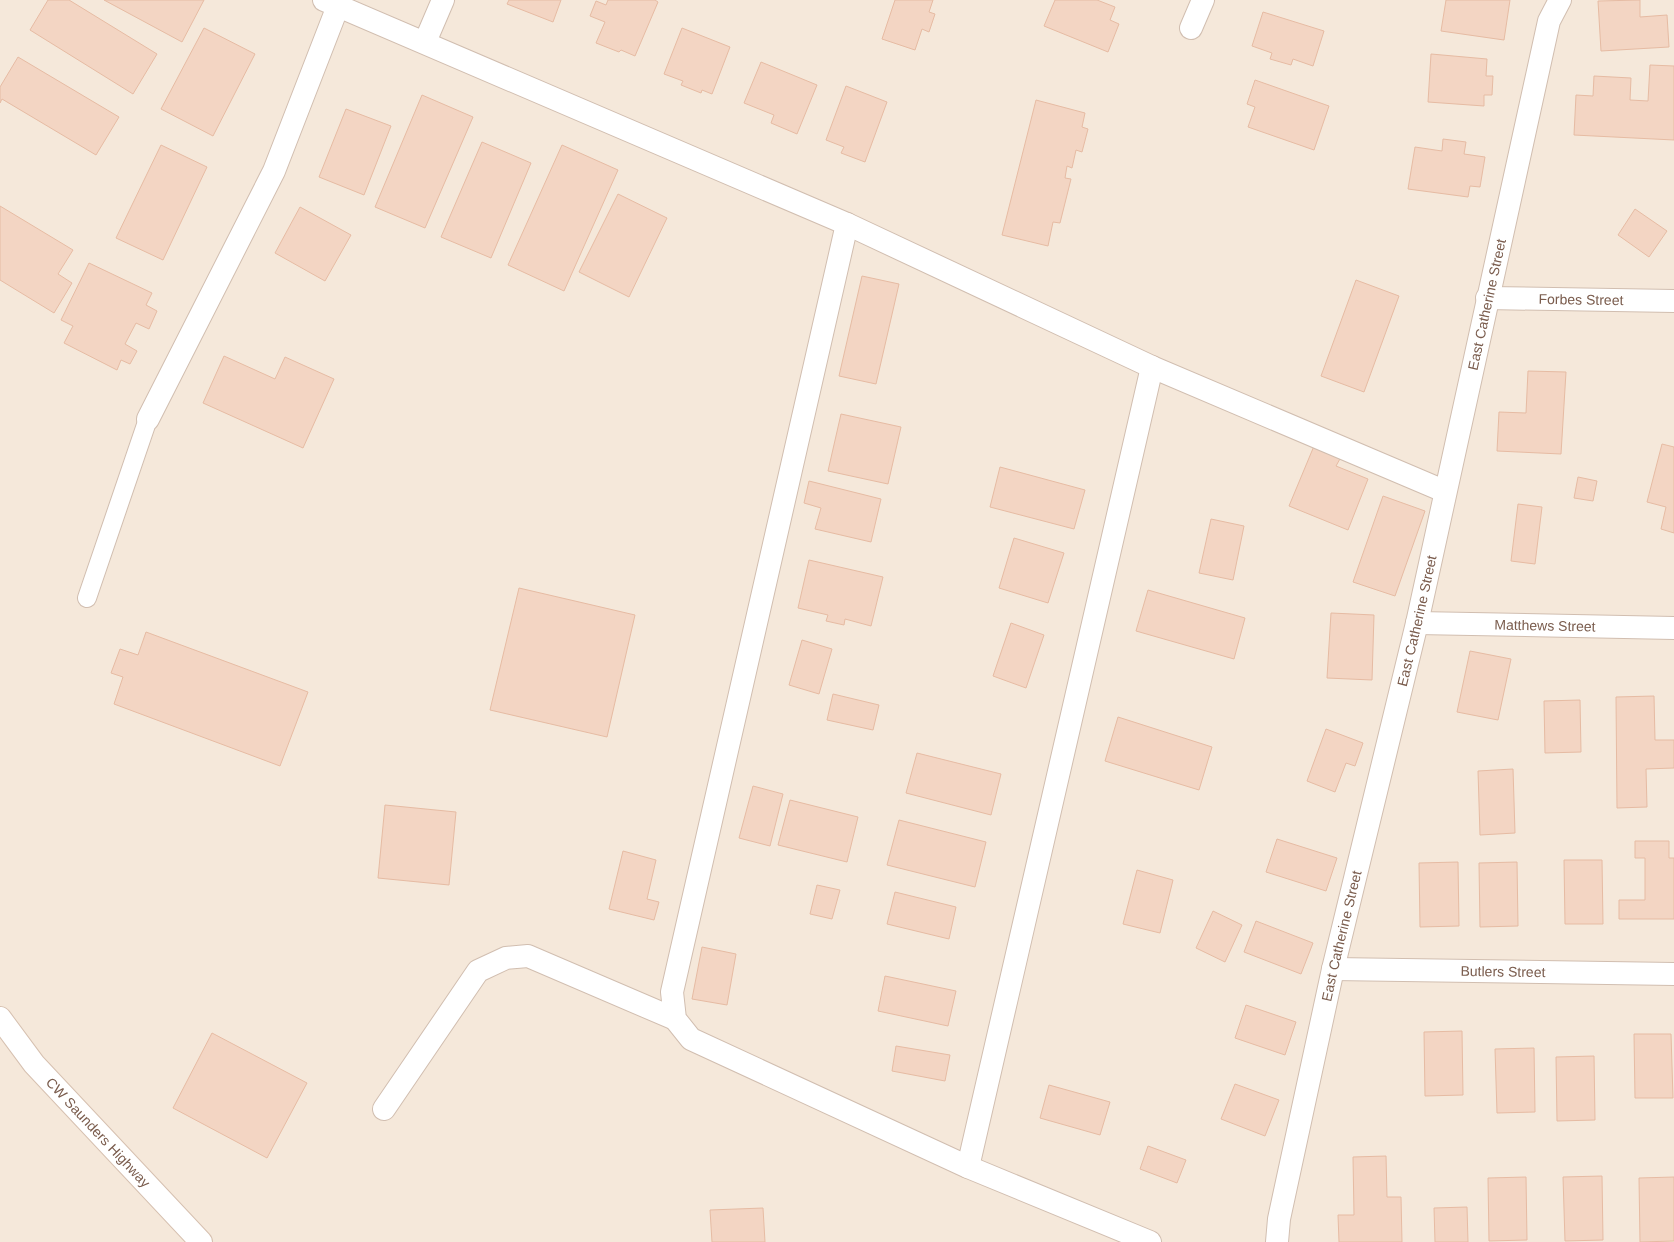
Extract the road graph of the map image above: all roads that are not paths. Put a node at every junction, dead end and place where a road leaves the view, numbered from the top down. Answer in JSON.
{"nodes":[{"id":1,"x":443,"y":0,"type":"edge"},
{"id":2,"x":1203,"y":0,"type":"edge"},
{"id":3,"x":1560,"y":0,"type":"edge"},
{"id":4,"x":331,"y":3,"type":"edge"},
{"id":5,"x":1191,"y":28,"type":"dead end"},
{"id":6,"x":425,"y":42,"type":"junction"},
{"id":7,"x":847,"y":224,"type":"junction"},
{"id":8,"x":1487,"y":298,"type":"junction"},
{"id":9,"x":1674,"y":301,"type":"edge"},
{"id":10,"x":1152,"y":367,"type":"junction"},
{"id":11,"x":148,"y":419,"type":"joint"},
{"id":12,"x":1444,"y":491,"type":"junction"},
{"id":13,"x":87,"y":598,"type":"dead end"},
{"id":14,"x":1417,"y":623,"type":"junction"},
{"id":15,"x":1674,"y":628,"type":"edge"},
{"id":16,"x":1333,"y":969,"type":"junction"},
{"id":17,"x":1674,"y":974,"type":"edge"},
{"id":18,"x":0,"y":1018,"type":"edge"},
{"id":19,"x":675,"y":1019,"type":"junction"},
{"id":20,"x":384,"y":1109,"type":"dead end"},
{"id":21,"x":968,"y":1167,"type":"junction"},
{"id":22,"x":201,"y":1242,"type":"edge"},
{"id":23,"x":1150,"y":1242,"type":"edge"},
{"id":24,"x":1277,"y":1242,"type":"edge"}],
"edges":[{"from":1,"to":6,"type":"street"},
{"from":2,"to":5,"type":"street"},
{"from":3,"to":8,"type":"street","name":"East Catherine Street"},
{"from":4,"to":6,"type":"street"},
{"from":4,"to":11,"type":"street"},
{"from":6,"to":7,"type":"street"},
{"from":7,"to":10,"type":"street"},
{"from":7,"to":19,"type":"street"},
{"from":8,"to":9,"type":"street","name":"Forbes Street"},
{"from":8,"to":12,"type":"street","name":"East Catherine Street"},
{"from":10,"to":12,"type":"street"},
{"from":10,"to":21,"type":"street"},
{"from":11,"to":13,"type":"lane"},
{"from":12,"to":14,"type":"street","name":"East Catherine Street"},
{"from":14,"to":15,"type":"street","name":"Matthews Street"},
{"from":14,"to":16,"type":"street","name":"East Catherine Street"},
{"from":16,"to":17,"type":"street","name":"Butlers Street"},
{"from":16,"to":24,"type":"street","name":"East Catherine Street"},
{"from":18,"to":22,"type":"street","name":"CW Saunders Highway"},
{"from":19,"to":20,"type":"street"},
{"from":19,"to":21,"type":"street"},
{"from":21,"to":23,"type":"street"}]}
